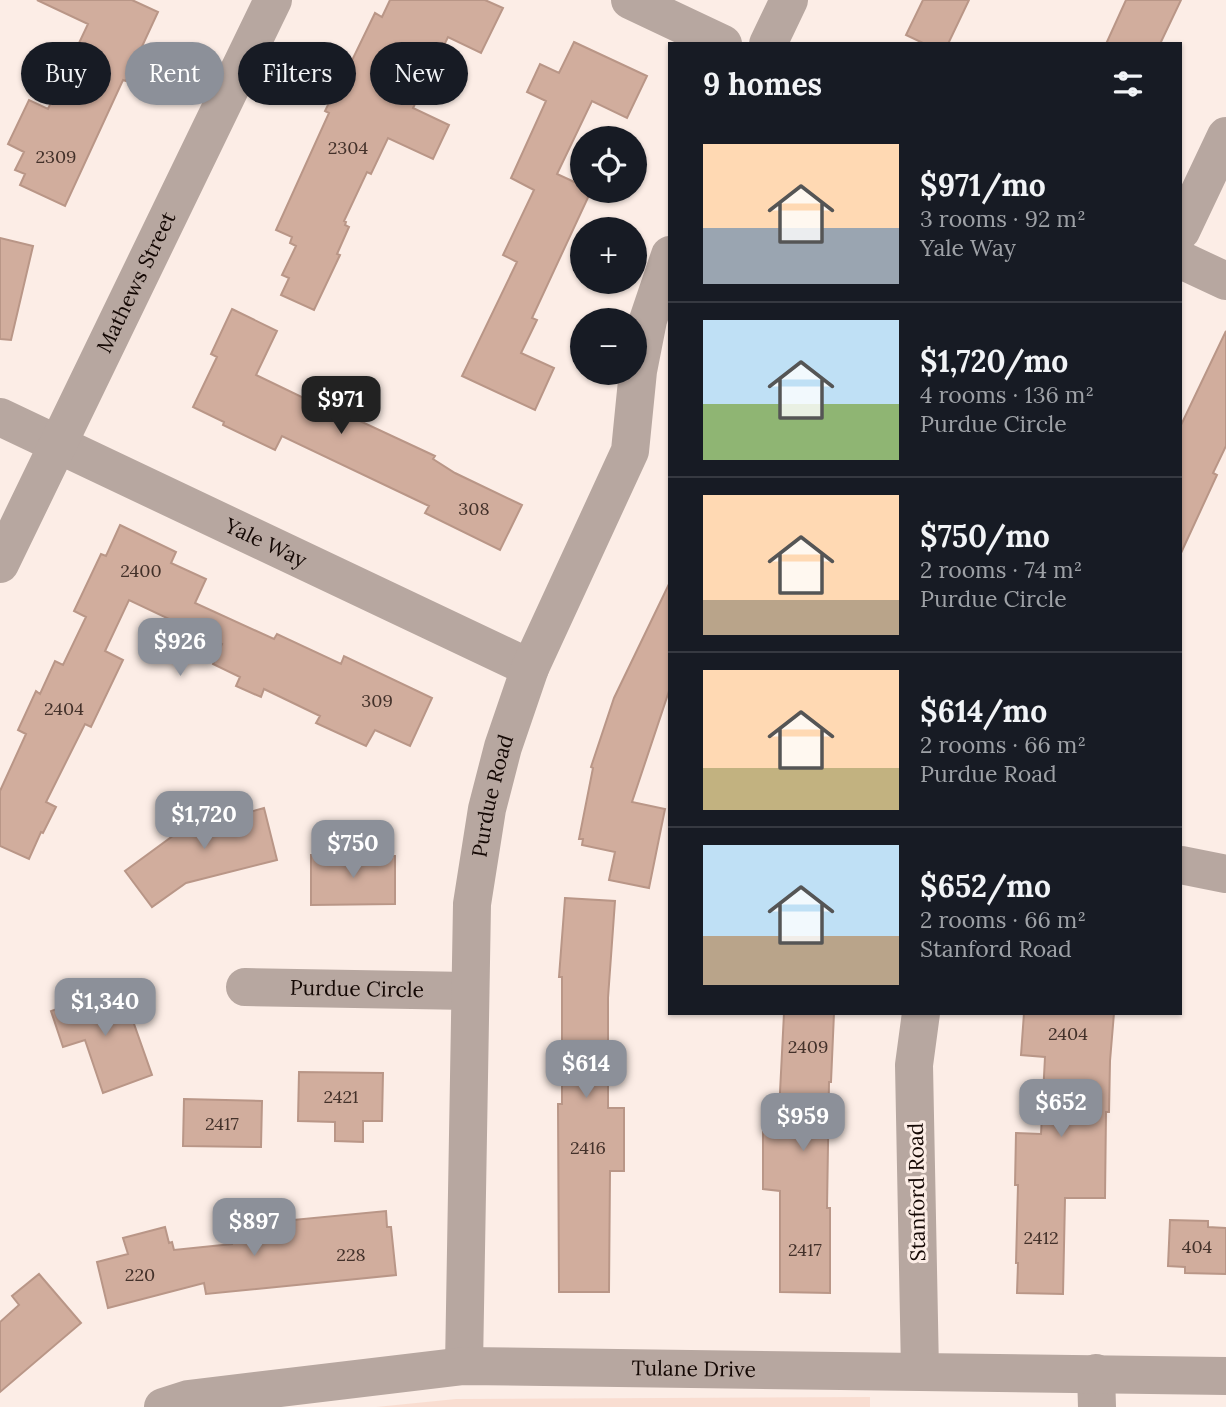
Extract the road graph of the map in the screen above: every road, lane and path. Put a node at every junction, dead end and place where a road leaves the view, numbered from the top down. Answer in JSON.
{"nodes":[{"id":1,"x":273,"y":0,"type":"edge"},
{"id":2,"x":630,"y":0,"type":"edge"},
{"id":3,"x":789,"y":0,"type":"edge"},
{"id":4,"x":719,"y":42,"type":"edge"},
{"id":5,"x":769,"y":42,"type":"edge"},
{"id":6,"x":1226,"y":136,"type":"edge"},
{"id":7,"x":1182,"y":229,"type":"edge"},
{"id":8,"x":1182,"y":260,"type":"edge"},
{"id":9,"x":668,"y":261,"type":"edge"},
{"id":10,"x":1226,"y":281,"type":"edge"},
{"id":11,"x":0,"y":417,"type":"edge"},
{"id":12,"x":58,"y":444,"type":"junction"},
{"id":13,"x":0,"y":564,"type":"edge"},
{"id":14,"x":530,"y":668,"type":"junction"},
{"id":15,"x":1182,"y":864,"type":"edge"},
{"id":16,"x":1226,"y":874,"type":"edge"},
{"id":17,"x":245,"y":987,"type":"dead end"},
{"id":18,"x":469,"y":992,"type":"junction"},
{"id":19,"x":921,"y":1015,"type":"edge"},
{"id":20,"x":464,"y":1366,"type":"junction"},
{"id":21,"x":920,"y":1371,"type":"junction"},
{"id":22,"x":1226,"y":1376,"type":"edge"},
{"id":23,"x":1096,"y":1390,"type":"edge"},
{"id":24,"x":163,"y":1407,"type":"edge"}],
"edges":[{"from":1,"to":12,"type":"street","name":"Mathews Street"},
{"from":2,"to":4,"type":"street"},
{"from":3,"to":5,"type":"street"},
{"from":6,"to":7,"type":"street"},
{"from":8,"to":10,"type":"street"},
{"from":9,"to":14,"type":"street","name":"Purdue Road"},
{"from":11,"to":12,"type":"street","name":"Yale Way"},
{"from":12,"to":13,"type":"street","name":"Mathews Street"},
{"from":12,"to":14,"type":"street","name":"Yale Way"},
{"from":14,"to":18,"type":"street","name":"Purdue Road"},
{"from":15,"to":16,"type":"street"},
{"from":17,"to":18,"type":"street","name":"Purdue Circle"},
{"from":18,"to":20,"type":"street","name":"Purdue Road"},
{"from":19,"to":21,"type":"street","name":"Stanford Road"},
{"from":20,"to":21,"type":"street","name":"Tulane Drive"},
{"from":20,"to":24,"type":"street","name":"Tulane Drive"},
{"from":21,"to":23,"type":"street","name":"Tulane Drive"},
{"from":22,"to":23,"type":"street","name":"Tulane Drive"}]}
